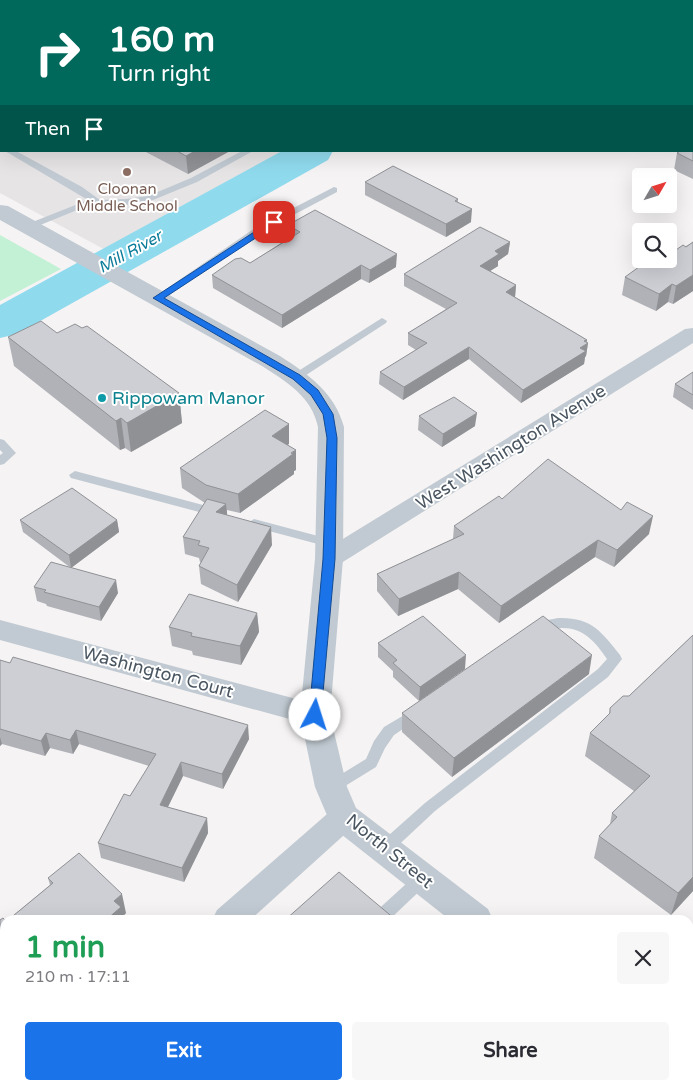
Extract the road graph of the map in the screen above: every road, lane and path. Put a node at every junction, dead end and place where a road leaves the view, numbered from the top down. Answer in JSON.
{"nodes":[{"id":1,"x":11,"y":152,"type":"edge"},
{"id":2,"x":247,"y":152,"type":"edge"},
{"id":3,"x":334,"y":190,"type":"dead end"},
{"id":4,"x":97,"y":202,"type":"junction"},
{"id":5,"x":0,"y":211,"type":"edge"},
{"id":6,"x":28,"y":227,"type":"junction"},
{"id":7,"x":155,"y":296,"type":"junction"},
{"id":8,"x":382,"y":321,"type":"dead end"},
{"id":9,"x":693,"y":334,"type":"edge"},
{"id":10,"x":296,"y":377,"type":"junction"},
{"id":11,"x":0,"y":443,"type":"edge"},
{"id":12,"x":0,"y":461,"type":"edge"},
{"id":13,"x":75,"y":475,"type":"dead end"},
{"id":14,"x":329,"y":551,"type":"junction"},
{"id":15,"x":0,"y":630,"type":"edge"},
{"id":16,"x":523,"y":638,"type":"edge"},
{"id":17,"x":428,"y":704,"type":"edge"},
{"id":18,"x":315,"y":715,"type":"junction"},
{"id":19,"x":331,"y":787,"type":"junction"},
{"id":20,"x":344,"y":817,"type":"junction"},
{"id":21,"x":384,"y":848,"type":"junction"},
{"id":22,"x":423,"y":878,"type":"junction"},
{"id":23,"x":234,"y":915,"type":"edge"},
{"id":24,"x":383,"y":915,"type":"edge"},
{"id":25,"x":470,"y":915,"type":"edge"}],
"edges":[{"from":1,"to":4,"type":"lane"},
{"from":2,"to":4,"type":"lane"},
{"from":3,"to":7,"type":"lane"},
{"from":4,"to":6,"type":"lane"},
{"from":5,"to":6,"type":"street","name":"North Street"},
{"from":6,"to":7,"type":"street","name":"North Street"},
{"from":7,"to":10,"type":"street","name":"North Street"},
{"from":8,"to":10,"type":"lane"},
{"from":9,"to":14,"type":"street","name":"West Washington Avenue"},
{"from":10,"to":14,"type":"street","name":"North Street"},
{"from":11,"to":12,"type":"lane"},
{"from":13,"to":14,"type":"lane"},
{"from":14,"to":18,"type":"street","name":"North Street"},
{"from":15,"to":18,"type":"street","name":"Washington Court"},
{"from":16,"to":21,"type":"lane"},
{"from":17,"to":19,"type":"lane"},
{"from":18,"to":19,"type":"street","name":"North Street"},
{"from":19,"to":20,"type":"street","name":"North Street"},
{"from":20,"to":21,"type":"street","name":"North Street"},
{"from":20,"to":23,"type":"street"},
{"from":21,"to":22,"type":"street","name":"North Street"},
{"from":22,"to":24,"type":"lane"},
{"from":22,"to":25,"type":"street","name":"North Street"}]}
